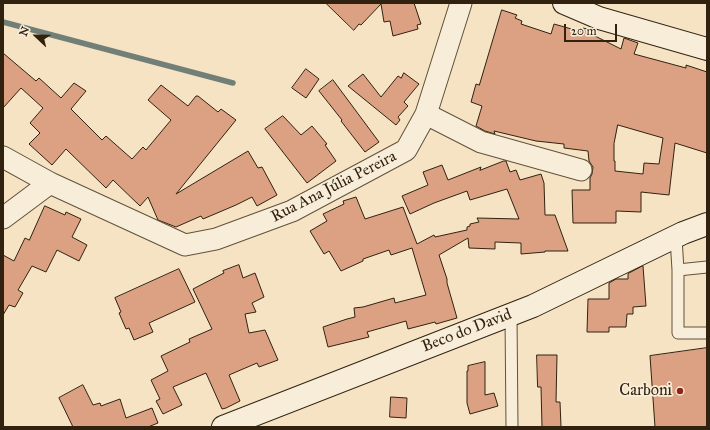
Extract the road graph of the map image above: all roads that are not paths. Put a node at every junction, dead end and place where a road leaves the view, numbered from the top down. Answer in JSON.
{"nodes":[{"id":1,"x":461,"y":3,"type":"edge"},
{"id":2,"x":564,"y":3,"type":"edge"},
{"id":3,"x":707,"y":49,"type":"edge"},
{"id":4,"x":426,"y":114,"type":"junction"},
{"id":5,"x":3,"y":157,"type":"edge"},
{"id":6,"x":581,"y":170,"type":"dead end"},
{"id":7,"x":50,"y":183,"type":"junction"},
{"id":8,"x":3,"y":218,"type":"edge"},
{"id":9,"x":707,"y":224,"type":"edge"},
{"id":10,"x":676,"y":238,"type":"junction"},
{"id":11,"x":707,"y":267,"type":"edge"},
{"id":12,"x":678,"y":270,"type":"junction"},
{"id":13,"x":511,"y":314,"type":"junction"},
{"id":14,"x":707,"y":333,"type":"edge"},
{"id":15,"x":222,"y":427,"type":"edge"},
{"id":16,"x":512,"y":427,"type":"edge"}],
"edges":[{"from":1,"to":4,"type":"street","name":"Rua Ana Júlia Pereira"},
{"from":2,"to":3,"type":"street"},
{"from":4,"to":6,"type":"street"},
{"from":4,"to":7,"type":"street","name":"Rua Ana Júlia Pereira"},
{"from":5,"to":7,"type":"street","name":"Rua Ana Júlia Pereira"},
{"from":7,"to":8,"type":"street"},
{"from":9,"to":10,"type":"street","name":"Beco do David"},
{"from":10,"to":12,"type":"lane"},
{"from":10,"to":13,"type":"street","name":"Beco do David"},
{"from":11,"to":12,"type":"lane"},
{"from":12,"to":14,"type":"lane"},
{"from":13,"to":15,"type":"street","name":"Beco do David"},
{"from":13,"to":16,"type":"lane"}]}
